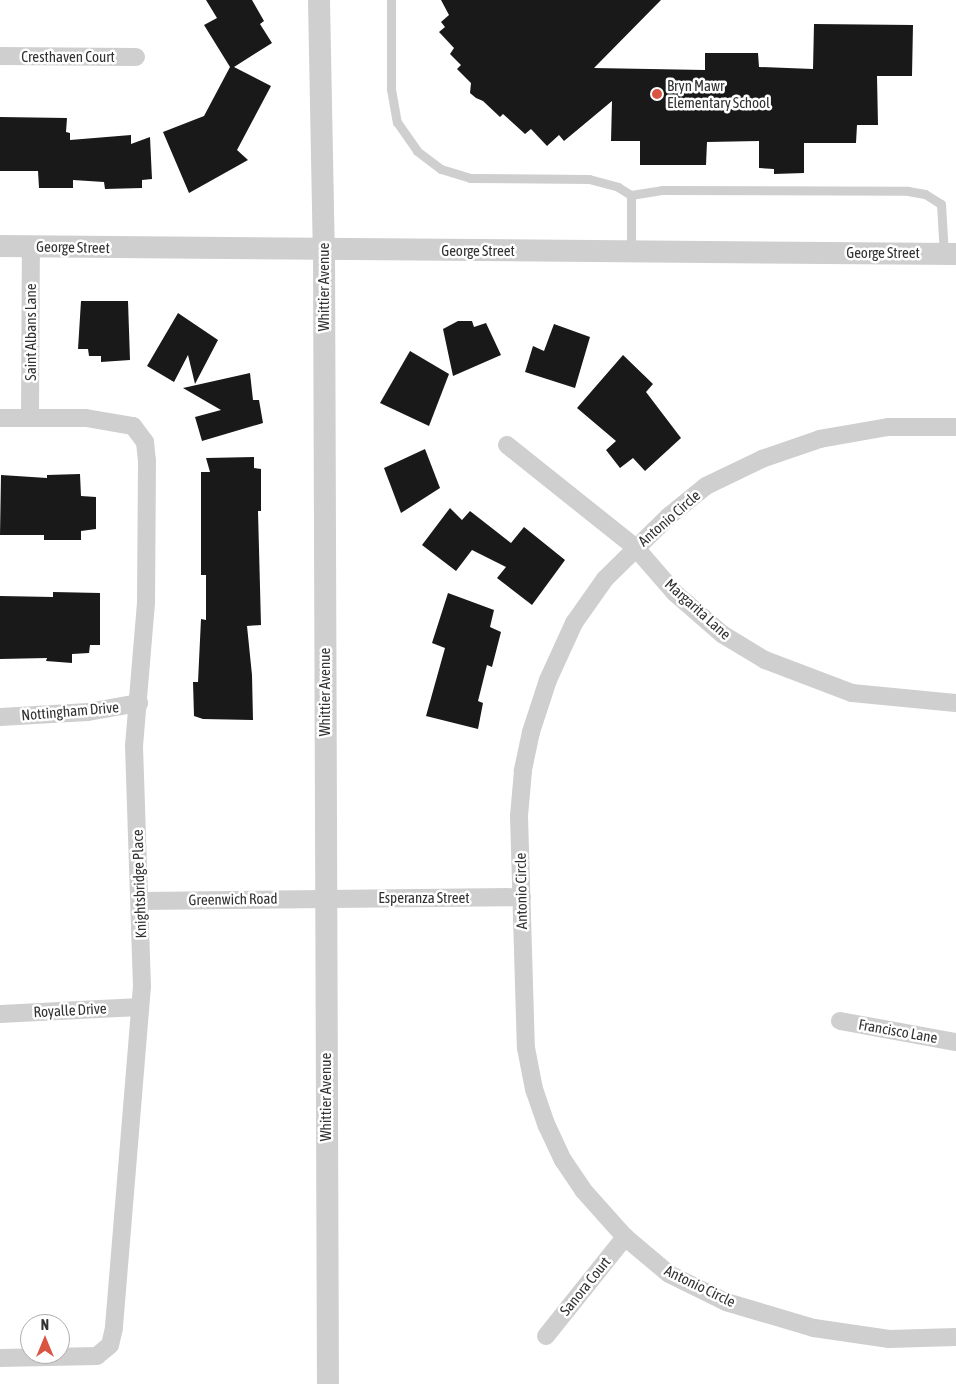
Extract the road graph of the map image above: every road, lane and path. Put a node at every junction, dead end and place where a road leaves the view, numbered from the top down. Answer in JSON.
{"nodes":[{"id":1,"x":319,"y":0,"type":"edge"},
{"id":2,"x":391,"y":0,"type":"edge"},
{"id":3,"x":0,"y":56,"type":"edge"},
{"id":4,"x":136,"y":58,"type":"dead end"},
{"id":5,"x":632,"y":195,"type":"junction"},
{"id":6,"x":0,"y":246,"type":"edge"},
{"id":7,"x":31,"y":246,"type":"junction"},
{"id":8,"x":324,"y":250,"type":"junction"},
{"id":9,"x":631,"y":252,"type":"junction"},
{"id":10,"x":950,"y":254,"type":"edge"},
{"id":11,"x":0,"y":418,"type":"edge"},
{"id":12,"x":30,"y":418,"type":"junction"},
{"id":13,"x":956,"y":427,"type":"edge"},
{"id":14,"x":507,"y":445,"type":"dead end"},
{"id":15,"x":635,"y":546,"type":"junction"},
{"id":16,"x":956,"y":702,"type":"edge"},
{"id":17,"x":139,"y":703,"type":"junction"},
{"id":18,"x":0,"y":717,"type":"edge"},
{"id":19,"x":522,"y":897,"type":"junction"},
{"id":20,"x":325,"y":898,"type":"junction"},
{"id":21,"x":140,"y":901,"type":"junction"},
{"id":22,"x":140,"y":1006,"type":"junction"},
{"id":23,"x":0,"y":1014,"type":"edge"},
{"id":24,"x":840,"y":1021,"type":"dead end"},
{"id":25,"x":956,"y":1042,"type":"edge"},
{"id":26,"x":625,"y":1237,"type":"junction"},
{"id":27,"x":546,"y":1336,"type":"dead end"},
{"id":28,"x":956,"y":1337,"type":"edge"},
{"id":29,"x":0,"y":1358,"type":"edge"},
{"id":30,"x":328,"y":1384,"type":"edge"}],
"edges":[{"from":1,"to":8,"type":"street","name":"Whittier Avenue"},
{"from":2,"to":5,"type":"lane"},
{"from":3,"to":4,"type":"street","name":"Cresthaven Court"},
{"from":5,"to":9,"type":"lane"},
{"from":5,"to":10,"type":"lane"},
{"from":6,"to":7,"type":"street","name":"George Street"},
{"from":7,"to":8,"type":"street","name":"George Street"},
{"from":7,"to":12,"type":"street","name":"Saint Albans Lane"},
{"from":8,"to":9,"type":"street","name":"George Street"},
{"from":8,"to":20,"type":"street","name":"Whittier Avenue"},
{"from":9,"to":10,"type":"street","name":"George Street"},
{"from":11,"to":12,"type":"street"},
{"from":12,"to":17,"type":"street","name":"Knightsbridge Place"},
{"from":13,"to":15,"type":"street","name":"Antonio Circle"},
{"from":14,"to":15,"type":"street","name":"Margarita Lane"},
{"from":15,"to":16,"type":"street","name":"Margarita Lane"},
{"from":15,"to":19,"type":"street","name":"Antonio Circle"},
{"from":17,"to":18,"type":"street","name":"Nottingham Drive"},
{"from":17,"to":21,"type":"street","name":"Knightsbridge Place"},
{"from":19,"to":20,"type":"street","name":"Esperanza Street"},
{"from":19,"to":26,"type":"street","name":"Antonio Circle"},
{"from":20,"to":21,"type":"street","name":"Greenwich Road"},
{"from":20,"to":30,"type":"street","name":"Whittier Avenue"},
{"from":21,"to":22,"type":"street","name":"Knightsbridge Place"},
{"from":22,"to":23,"type":"street","name":"Royalle Drive"},
{"from":22,"to":29,"type":"street","name":"Knightsbridge Place"},
{"from":24,"to":25,"type":"street","name":"Francisco Lane"},
{"from":26,"to":27,"type":"street","name":"Sanora Court"},
{"from":26,"to":28,"type":"street","name":"Antonio Circle"}]}
